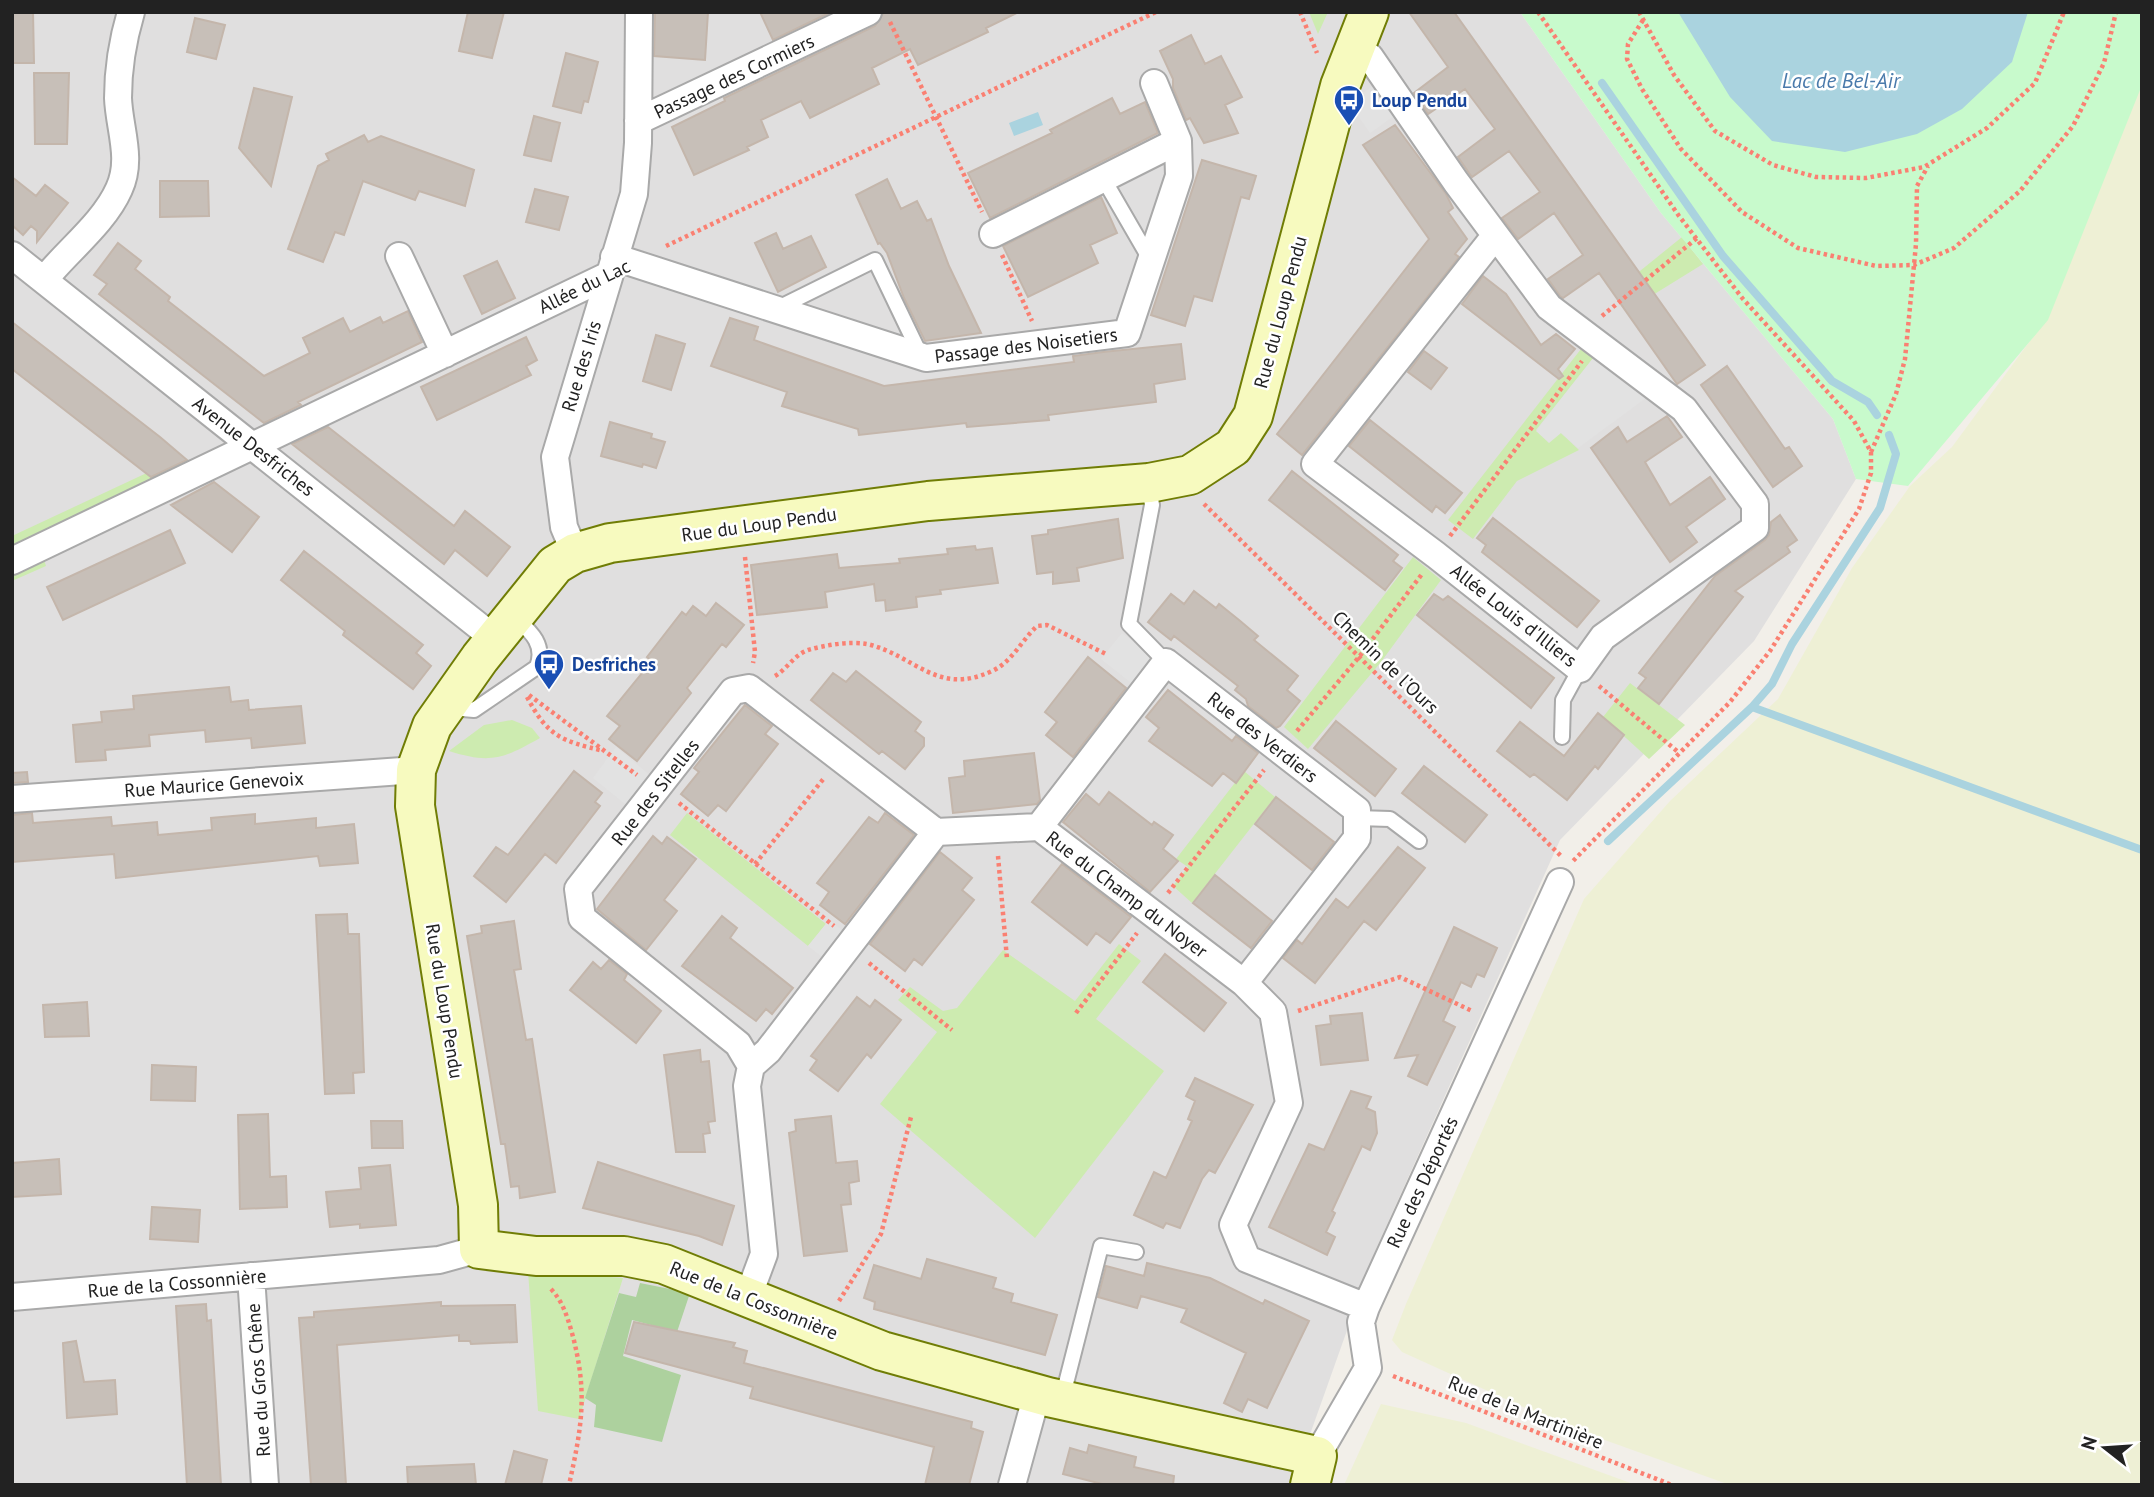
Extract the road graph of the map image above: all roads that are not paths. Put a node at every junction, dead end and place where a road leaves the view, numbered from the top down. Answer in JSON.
{"nodes":[{"id":1,"x":131,"y":12,"type":"edge"},
{"id":2,"x":639,"y":12,"type":"edge"},
{"id":3,"x":867,"y":12,"type":"edge"},
{"id":4,"x":1368,"y":12,"type":"edge"},
{"id":5,"x":1332,"y":52,"type":"junction"},
{"id":6,"x":1154,"y":83,"type":"dead end"},
{"id":7,"x":638,"y":121,"type":"junction"},
{"id":8,"x":1178,"y":141,"type":"junction"},
{"id":9,"x":1103,"y":178,"type":"junction"},
{"id":10,"x":993,"y":234,"type":"road end"},
{"id":11,"x":1495,"y":236,"type":"junction"},
{"id":12,"x":12,"y":255,"type":"edge"},
{"id":13,"x":398,"y":256,"type":"dead end"},
{"id":14,"x":1151,"y":261,"type":"junction"},
{"id":15,"x":618,"y":265,"type":"junction"},
{"id":16,"x":44,"y":280,"type":"junction"},
{"id":17,"x":777,"y":309,"type":"junction"},
{"id":18,"x":445,"y":354,"type":"junction"},
{"id":19,"x":921,"y":356,"type":"junction"},
{"id":20,"x":255,"y":445,"type":"junction"},
{"id":21,"x":1149,"y":482,"type":"junction"},
{"id":22,"x":575,"y":553,"type":"junction"},
{"id":23,"x":12,"y":561,"type":"edge"},
{"id":24,"x":504,"y":627,"type":"junction"},
{"id":25,"x":1166,"y":662,"type":"junction"},
{"id":26,"x":1580,"y":669,"type":"junction"},
{"id":27,"x":446,"y":706,"type":"junction"},
{"id":28,"x":1562,"y":737,"type":"dead end"},
{"id":29,"x":416,"y":770,"type":"junction"},
{"id":30,"x":12,"y":799,"type":"edge"},
{"id":31,"x":1357,"y":818,"type":"junction"},
{"id":32,"x":1039,"y":827,"type":"junction"},
{"id":33,"x":936,"y":832,"type":"junction"},
{"id":34,"x":1419,"y":841,"type":"dead end"},
{"id":35,"x":1565,"y":873,"type":"road end"},
{"id":36,"x":1244,"y":983,"type":"junction"},
{"id":37,"x":751,"y":1066,"type":"junction"},
{"id":38,"x":479,"y":1249,"type":"junction"},
{"id":39,"x":1136,"y":1252,"type":"dead end"},
{"id":40,"x":251,"y":1276,"type":"junction"},
{"id":41,"x":12,"y":1297,"type":"edge"},
{"id":42,"x":748,"y":1297,"type":"junction"},
{"id":43,"x":1366,"y":1307,"type":"junction"},
{"id":44,"x":1049,"y":1397,"type":"junction"},
{"id":45,"x":1313,"y":1470,"type":"edge"},
{"id":46,"x":265,"y":1485,"type":"edge"},
{"id":47,"x":1012,"y":1485,"type":"edge"}],
"edges":[{"from":1,"to":16,"type":"street"},
{"from":2,"to":7,"type":"street","name":"Rue des Iris"},
{"from":3,"to":7,"type":"street","name":"Passage des Cormiers"},
{"from":4,"to":5,"type":"street","name":"Rue du Loup Pendu"},
{"from":5,"to":11,"type":"street","name":"Allée Louis d'Illiers"},
{"from":5,"to":21,"type":"street","name":"Rue du Loup Pendu"},
{"from":6,"to":8,"type":"street","name":"Passage des Noisetiers"},
{"from":7,"to":15,"type":"street","name":"Rue des Iris"},
{"from":8,"to":9,"type":"street"},
{"from":8,"to":14,"type":"street","name":"Passage des Noisetiers"},
{"from":9,"to":10,"type":"street"},
{"from":9,"to":14,"type":"lane"},
{"from":11,"to":26,"type":"street","name":"Allée Louis d'Illiers"},
{"from":11,"to":26,"type":"street","name":"Allée Louis d'Illiers"},
{"from":12,"to":16,"type":"street","name":"Avenue Desfriches"},
{"from":13,"to":18,"type":"street"},
{"from":14,"to":19,"type":"street","name":"Passage des Noisetiers"},
{"from":15,"to":17,"type":"street","name":"Passage des Noisetiers"},
{"from":15,"to":18,"type":"street","name":"Allée du Lac"},
{"from":15,"to":22,"type":"street","name":"Rue des Iris"},
{"from":16,"to":20,"type":"street","name":"Avenue Desfriches"},
{"from":17,"to":19,"type":"street","name":"Passage des Noisetiers"},
{"from":17,"to":19,"type":"lane"},
{"from":18,"to":20,"type":"street","name":"Allée du Lac"},
{"from":20,"to":23,"type":"street","name":"Allée du Lac"},
{"from":20,"to":24,"type":"street","name":"Avenue Desfriches"},
{"from":21,"to":22,"type":"street","name":"Rue du Loup Pendu"},
{"from":21,"to":25,"type":"lane"},
{"from":22,"to":24,"type":"street","name":"Rue du Loup Pendu"},
{"from":24,"to":27,"type":"street","name":"Rue du Loup Pendu"},
{"from":24,"to":27,"type":"lane"},
{"from":25,"to":31,"type":"street","name":"Rue des Verdiers"},
{"from":25,"to":32,"type":"street"},
{"from":26,"to":28,"type":"lane"},
{"from":27,"to":29,"type":"street","name":"Rue du Loup Pendu"},
{"from":29,"to":30,"type":"street","name":"Rue Maurice Genevoix"},
{"from":29,"to":38,"type":"street","name":"Rue du Loup Pendu"},
{"from":31,"to":34,"type":"lane"},
{"from":31,"to":36,"type":"street"},
{"from":32,"to":33,"type":"street","name":"Rue du Champ du Noyer"},
{"from":32,"to":36,"type":"street","name":"Rue du Champ du Noyer"},
{"from":33,"to":37,"type":"street"},
{"from":33,"to":37,"type":"street","name":"Rue des Sitelles"},
{"from":35,"to":43,"type":"street","name":"Rue des Déportés"},
{"from":36,"to":43,"type":"street","name":"Rue du Champ du Noyer"},
{"from":37,"to":42,"type":"street"},
{"from":38,"to":40,"type":"street","name":"Rue de la Cossonnière"},
{"from":38,"to":42,"type":"street","name":"Rue de la Cossonnière"},
{"from":39,"to":44,"type":"lane"},
{"from":40,"to":41,"type":"street","name":"Rue de la Cossonnière"},
{"from":40,"to":46,"type":"street","name":"Rue du Gros Chêne"},
{"from":42,"to":44,"type":"street","name":"Rue de la Cossonnière"},
{"from":43,"to":45,"type":"street","name":"Rue des Déportés"},
{"from":44,"to":45,"type":"street","name":"Rue de la Cossonnière"},
{"from":44,"to":47,"type":"street"}]}
